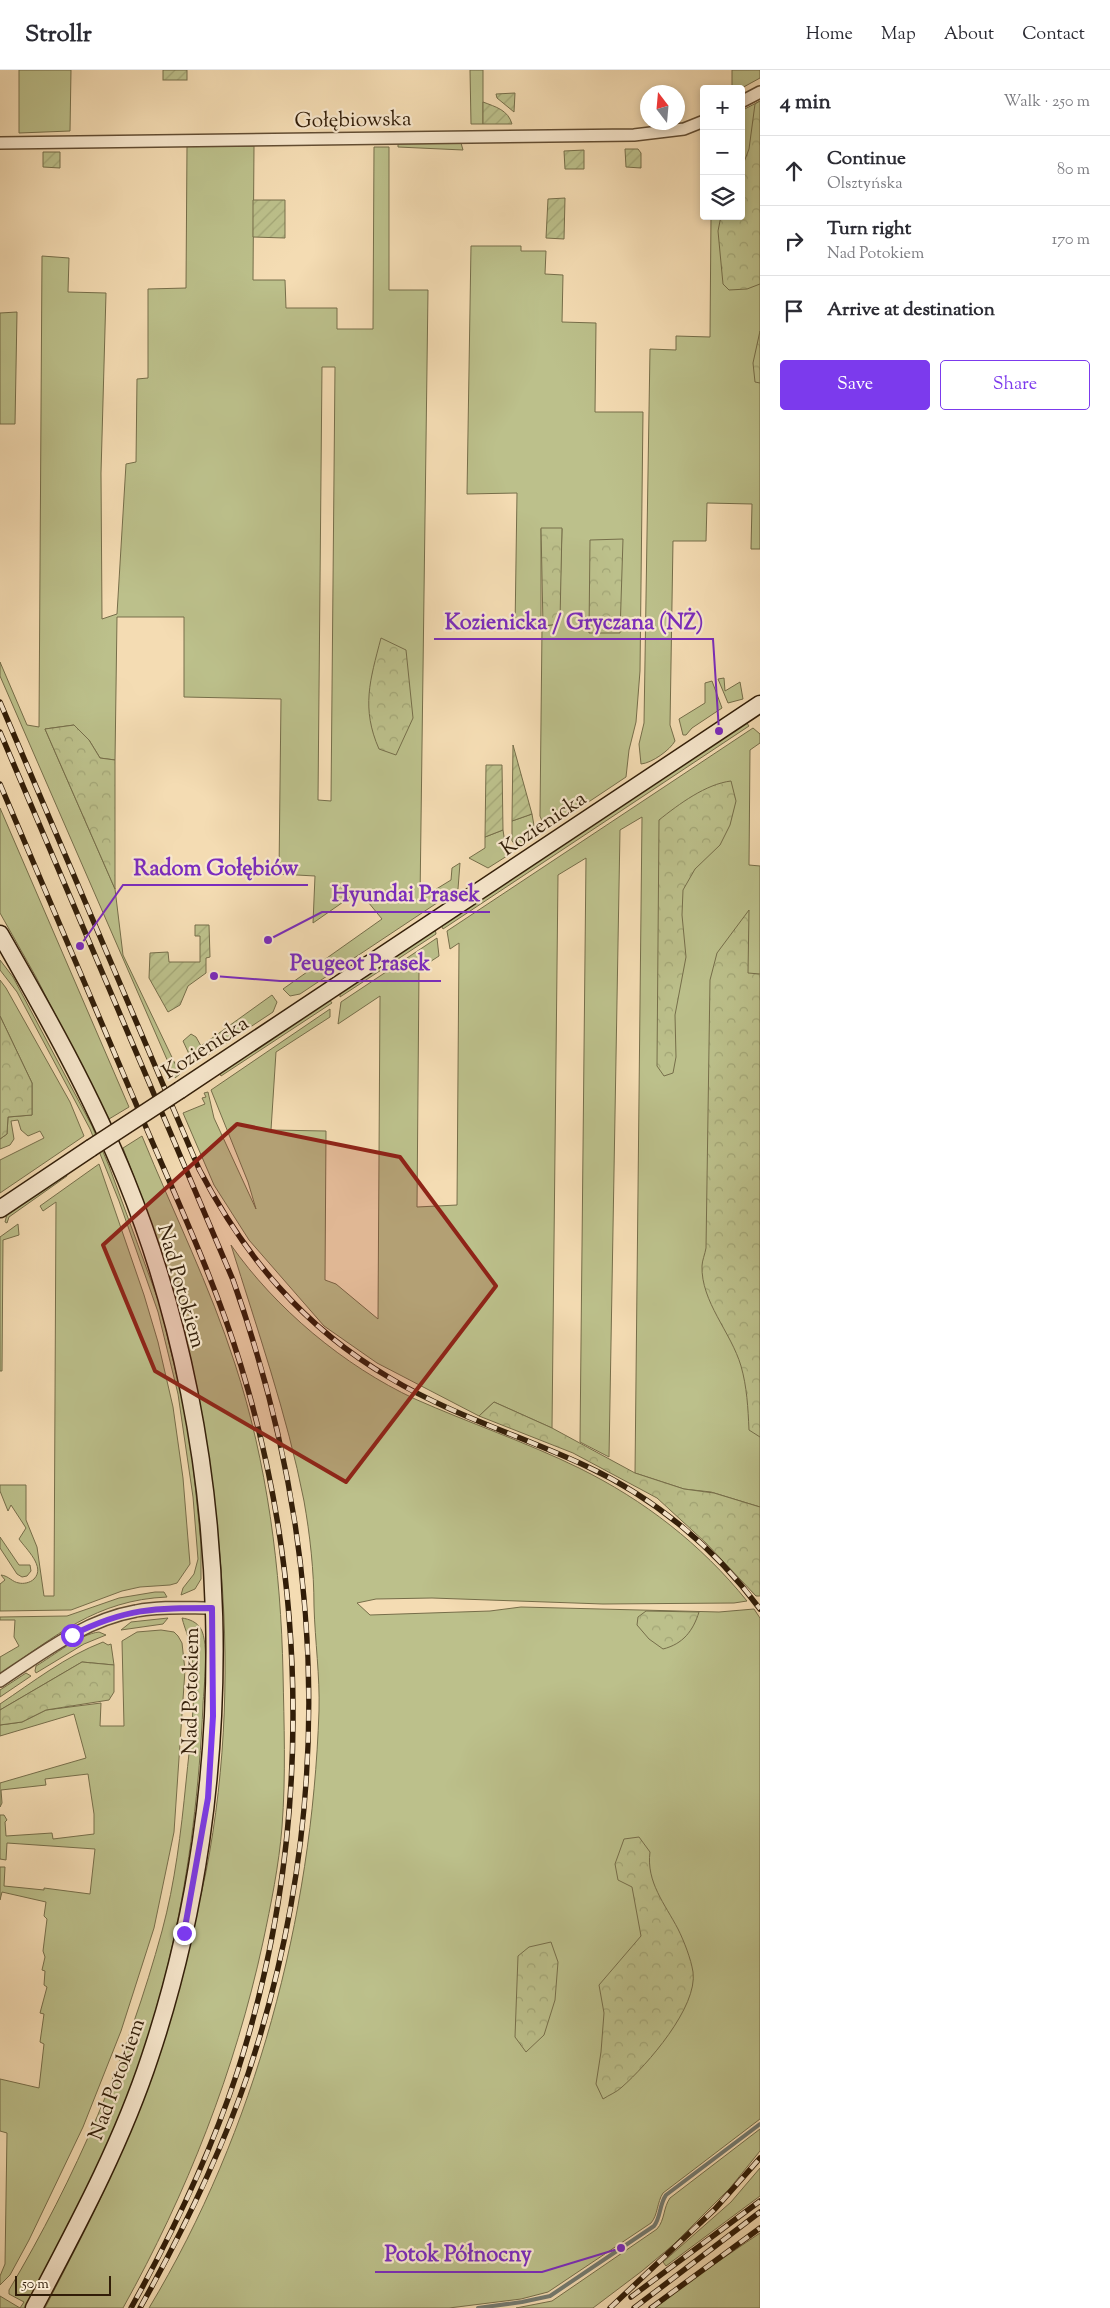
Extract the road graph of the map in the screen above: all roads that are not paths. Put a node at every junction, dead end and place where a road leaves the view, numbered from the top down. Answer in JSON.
{"nodes":[{"id":1,"x":760,"y":92,"type":"edge"},
{"id":2,"x":745,"y":100,"type":"edge"},
{"id":3,"x":700,"y":123,"type":"edge"},
{"id":4,"x":0,"y":143,"type":"edge"},
{"id":5,"x":760,"y":704,"type":"edge"},
{"id":6,"x":0,"y":934,"type":"edge"},
{"id":7,"x":0,"y":1209,"type":"edge"},
{"id":8,"x":212,"y":1608,"type":"junction"},
{"id":9,"x":0,"y":1681,"type":"edge"},
{"id":10,"x":34,"y":2308,"type":"edge"}],
"edges":[{"from":1,"to":2,"type":"street"},
{"from":3,"to":4,"type":"street","name":"Gołębiowska"},
{"from":5,"to":7,"type":"main road","name":"Kozienicka","bridge":true},
{"from":6,"to":8,"type":"main road","name":"Nad Potokiem"},
{"from":8,"to":9,"type":"street"},
{"from":8,"to":10,"type":"main road","name":"Nad Potokiem"}]}
